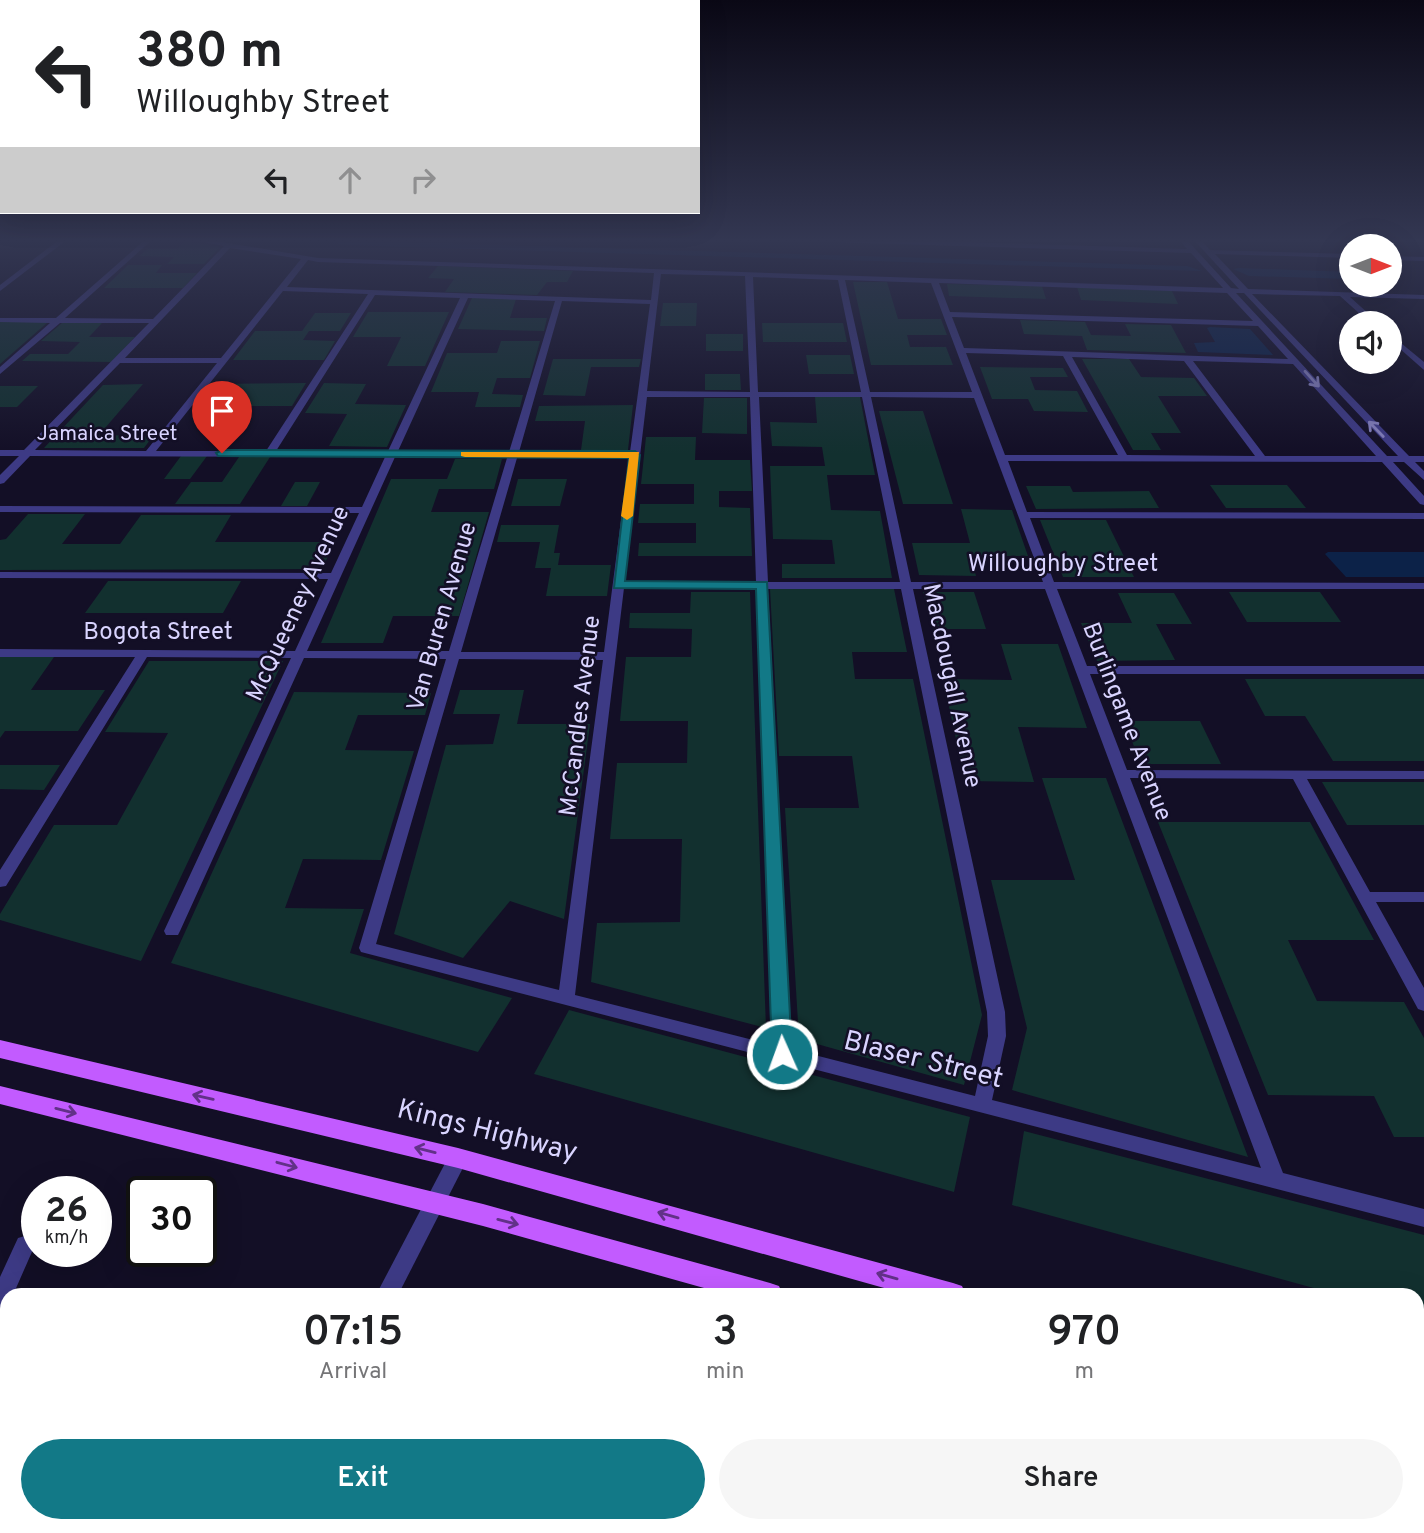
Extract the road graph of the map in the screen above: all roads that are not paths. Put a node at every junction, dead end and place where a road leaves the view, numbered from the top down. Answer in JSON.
{"nodes":[{"id":1,"x":69,"y":311,"type":"edge"},
{"id":2,"x":166,"y":311,"type":"edge"},
{"id":3,"x":264,"y":311,"type":"edge"},
{"id":4,"x":361,"y":311,"type":"edge"},
{"id":5,"x":458,"y":311,"type":"edge"},
{"id":6,"x":556,"y":311,"type":"edge"},
{"id":7,"x":653,"y":311,"type":"edge"},
{"id":8,"x":751,"y":311,"type":"edge"},
{"id":9,"x":848,"y":311,"type":"edge"},
{"id":10,"x":945,"y":311,"type":"edge"},
{"id":11,"x":1249,"y":311,"type":"edge"},
{"id":12,"x":1263,"y":311,"type":"edge"},
{"id":13,"x":946,"y":314,"type":"junction"},
{"id":14,"x":0,"y":320,"type":"edge"},
{"id":15,"x":57,"y":321,"type":"junction"},
{"id":16,"x":156,"y":321,"type":"junction"},
{"id":17,"x":1261,"y":324,"type":"junction"},
{"id":18,"x":1402,"y":347,"type":"edge"},
{"id":19,"x":960,"y":350,"type":"junction"},
{"id":20,"x":1066,"y":354,"type":"junction"},
{"id":21,"x":1186,"y":358,"type":"junction"},
{"id":22,"x":118,"y":360,"type":"junction"},
{"id":23,"x":223,"y":361,"type":"junction"},
{"id":24,"x":1296,"y":362,"type":"junction"},
{"id":25,"x":1424,"y":367,"type":"edge"},
{"id":26,"x":0,"y":371,"type":"edge"},
{"id":27,"x":642,"y":394,"type":"junction"},
{"id":28,"x":754,"y":394,"type":"junction"},
{"id":29,"x":866,"y":395,"type":"junction"},
{"id":30,"x":977,"y":395,"type":"junction"},
{"id":31,"x":0,"y":453,"type":"edge"},
{"id":32,"x":28,"y":453,"type":"junction"},
{"id":33,"x":149,"y":453,"type":"junction"},
{"id":34,"x":270,"y":453,"type":"junction"},
{"id":35,"x":392,"y":454,"type":"junction"},
{"id":36,"x":513,"y":454,"type":"junction"},
{"id":37,"x":635,"y":455,"type":"junction"},
{"id":38,"x":1001,"y":458,"type":"junction"},
{"id":39,"x":1124,"y":458,"type":"junction"},
{"id":40,"x":1262,"y":458,"type":"junction"},
{"id":41,"x":1383,"y":458,"type":"junction"},
{"id":42,"x":1406,"y":458,"type":"junction"},
{"id":43,"x":1424,"y":458,"type":"edge"},
{"id":44,"x":1424,"y":477,"type":"edge"},
{"id":45,"x":0,"y":481,"type":"edge"},
{"id":46,"x":1424,"y":502,"type":"edge"},
{"id":47,"x":0,"y":509,"type":"edge"},
{"id":48,"x":365,"y":510,"type":"junction"},
{"id":49,"x":1023,"y":515,"type":"junction"},
{"id":50,"x":1424,"y":516,"type":"edge"},
{"id":51,"x":0,"y":575,"type":"edge"},
{"id":52,"x":335,"y":576,"type":"junction"},
{"id":53,"x":618,"y":585,"type":"junction"},
{"id":54,"x":762,"y":585,"type":"junction"},
{"id":55,"x":906,"y":585,"type":"junction"},
{"id":56,"x":1050,"y":586,"type":"junction"},
{"id":57,"x":1424,"y":586,"type":"edge"},
{"id":58,"x":0,"y":653,"type":"edge"},
{"id":59,"x":143,"y":653,"type":"junction"},
{"id":60,"x":299,"y":654,"type":"junction"},
{"id":61,"x":454,"y":655,"type":"junction"},
{"id":62,"x":609,"y":656,"type":"junction"},
{"id":63,"x":1082,"y":670,"type":"junction"},
{"id":64,"x":1424,"y":670,"type":"edge"},
{"id":65,"x":1122,"y":774,"type":"junction"},
{"id":66,"x":1298,"y":775,"type":"junction"},
{"id":67,"x":1424,"y":775,"type":"edge"},
{"id":68,"x":0,"y":881,"type":"edge"},
{"id":69,"x":1365,"y":897,"type":"junction"},
{"id":70,"x":1424,"y":897,"type":"edge"},
{"id":71,"x":172,"y":931,"type":"dead end"},
{"id":72,"x":367,"y":948,"type":"joint"},
{"id":73,"x":566,"y":999,"type":"junction"},
{"id":74,"x":1424,"y":1004,"type":"edge"},
{"id":75,"x":0,"y":1049,"type":"edge"},
{"id":76,"x":782,"y":1054,"type":"junction"},
{"id":77,"x":0,"y":1095,"type":"edge"},
{"id":78,"x":982,"y":1105,"type":"junction"},
{"id":79,"x":458,"y":1158,"type":"junction"},
{"id":80,"x":1276,"y":1181,"type":"junction"},
{"id":81,"x":434,"y":1204,"type":"junction"},
{"id":82,"x":1424,"y":1218,"type":"edge"},
{"id":83,"x":21,"y":1252,"type":"edge"},
{"id":84,"x":5,"y":1288,"type":"edge"},
{"id":85,"x":391,"y":1288,"type":"edge"},
{"id":86,"x":745,"y":1288,"type":"edge"},
{"id":87,"x":928,"y":1288,"type":"edge"}],
"edges":[{"from":1,"to":15,"type":"street"},
{"from":2,"to":16,"type":"street"},
{"from":3,"to":23,"type":"street"},
{"from":4,"to":34,"type":"street"},
{"from":5,"to":35,"type":"street","name":"McQueeney Avenue"},
{"from":6,"to":36,"type":"street","name":"Van Buren Avenue"},
{"from":7,"to":27,"type":"street","name":"McCandles Avenue"},
{"from":8,"to":28,"type":"street"},
{"from":9,"to":29,"type":"street","name":"Macdougall Avenue"},
{"from":10,"to":13,"type":"street","name":"Burlingame Avenue"},
{"from":11,"to":17,"type":"street"},
{"from":42,"to":12,"type":"street","one_way":true},
{"from":13,"to":17,"type":"street"},
{"from":13,"to":19,"type":"street","name":"Burlingame Avenue"},
{"from":14,"to":15,"type":"street"},
{"from":15,"to":16,"type":"street"},
{"from":15,"to":26,"type":"street"},
{"from":16,"to":22,"type":"street"},
{"from":17,"to":24,"type":"street"},
{"from":18,"to":25,"type":"street"},
{"from":19,"to":20,"type":"street"},
{"from":19,"to":30,"type":"street","name":"Burlingame Avenue"},
{"from":20,"to":21,"type":"street"},
{"from":20,"to":39,"type":"street"},
{"from":21,"to":24,"type":"street"},
{"from":21,"to":40,"type":"street"},
{"from":22,"to":23,"type":"street"},
{"from":22,"to":32,"type":"street"},
{"from":23,"to":33,"type":"street"},
{"from":24,"to":41,"type":"street","one_way":true},
{"from":27,"to":28,"type":"street"},
{"from":27,"to":37,"type":"street","name":"McCandles Avenue"},
{"from":28,"to":29,"type":"street"},
{"from":28,"to":54,"type":"street"},
{"from":29,"to":30,"type":"street"},
{"from":29,"to":55,"type":"street","name":"Macdougall Avenue"},
{"from":30,"to":38,"type":"street","name":"Burlingame Avenue"},
{"from":31,"to":32,"type":"street","name":"Jamaica Street"},
{"from":32,"to":33,"type":"street","name":"Jamaica Street"},
{"from":32,"to":45,"type":"street"},
{"from":33,"to":34,"type":"street","name":"Jamaica Street"},
{"from":34,"to":35,"type":"street","name":"Jamaica Street"},
{"from":35,"to":36,"type":"street","name":"Jamaica Street"},
{"from":35,"to":48,"type":"street","name":"McQueeney Avenue"},
{"from":36,"to":37,"type":"street","name":"Jamaica Street"},
{"from":36,"to":61,"type":"street","name":"Van Buren Avenue"},
{"from":37,"to":53,"type":"street","name":"McCandles Avenue"},
{"from":38,"to":39,"type":"street"},
{"from":38,"to":49,"type":"street","name":"Burlingame Avenue"},
{"from":39,"to":40,"type":"street"},
{"from":40,"to":41,"type":"street"},
{"from":41,"to":42,"type":"street"},
{"from":41,"to":46,"type":"street"},
{"from":42,"to":43,"type":"street"},
{"from":42,"to":44,"type":"street"},
{"from":47,"to":48,"type":"street"},
{"from":48,"to":52,"type":"street","name":"McQueeney Avenue"},
{"from":49,"to":50,"type":"street"},
{"from":49,"to":56,"type":"street","name":"Burlingame Avenue"},
{"from":51,"to":52,"type":"street"},
{"from":52,"to":60,"type":"street","name":"McQueeney Avenue"},
{"from":53,"to":54,"type":"street","name":"Willoughby Street"},
{"from":53,"to":62,"type":"street","name":"McCandles Avenue"},
{"from":54,"to":55,"type":"street","name":"Willoughby Street"},
{"from":54,"to":76,"type":"street"},
{"from":55,"to":56,"type":"street","name":"Willoughby Street"},
{"from":55,"to":78,"type":"street","name":"Macdougall Avenue"},
{"from":56,"to":57,"type":"street","name":"Willoughby Street"},
{"from":56,"to":63,"type":"street","name":"Burlingame Avenue"},
{"from":58,"to":59,"type":"street","name":"Bogota Street"},
{"from":59,"to":60,"type":"street","name":"Bogota Street"},
{"from":59,"to":68,"type":"street"},
{"from":60,"to":61,"type":"street","name":"Bogota Street"},
{"from":60,"to":71,"type":"street","name":"McQueeney Avenue"},
{"from":61,"to":62,"type":"street","name":"Bogota Street"},
{"from":61,"to":72,"type":"street","name":"Van Buren Avenue"},
{"from":62,"to":73,"type":"street","name":"McCandles Avenue"},
{"from":63,"to":64,"type":"street"},
{"from":63,"to":65,"type":"street","name":"Burlingame Avenue"},
{"from":65,"to":66,"type":"street"},
{"from":65,"to":80,"type":"street","name":"Burlingame Avenue"},
{"from":66,"to":67,"type":"street"},
{"from":66,"to":69,"type":"street"},
{"from":69,"to":70,"type":"street"},
{"from":69,"to":74,"type":"street"},
{"from":72,"to":73,"type":"street","name":"Blaser Street"},
{"from":73,"to":76,"type":"street","name":"Blaser Street"},
{"from":79,"to":75,"type":"main road","name":"Kings Highway","one_way":true},
{"from":76,"to":78,"type":"street","name":"Blaser Street"},
{"from":77,"to":81,"type":"main road","one_way":true},
{"from":78,"to":80,"type":"street","name":"Blaser Street"},
{"from":79,"to":81,"type":"street"},
{"from":87,"to":79,"type":"main road","name":"Kings Highway","one_way":true},
{"from":80,"to":82,"type":"street","name":"Blaser Street"},
{"from":81,"to":85,"type":"street"},
{"from":81,"to":86,"type":"main road","one_way":true},
{"from":83,"to":84,"type":"street"}]}
